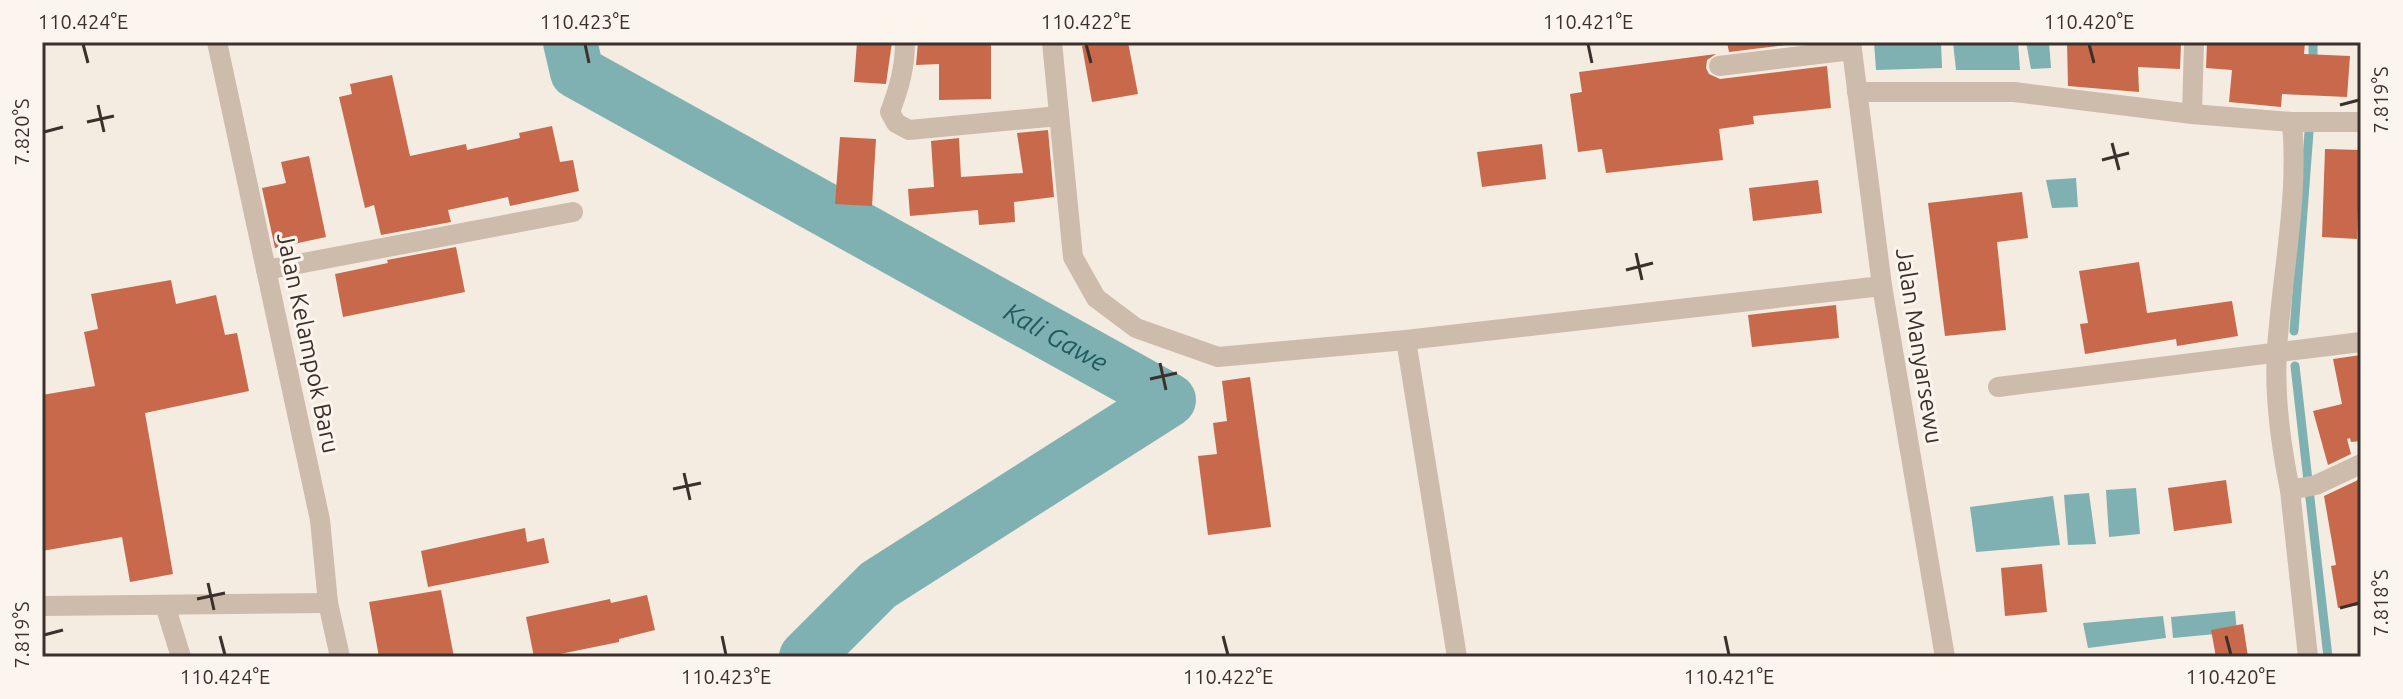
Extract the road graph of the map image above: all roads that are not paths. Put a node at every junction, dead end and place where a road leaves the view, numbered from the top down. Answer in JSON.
{"nodes":[{"id":1,"x":217,"y":42,"type":"edge"},
{"id":2,"x":905,"y":42,"type":"edge"},
{"id":3,"x":1052,"y":42,"type":"edge"},
{"id":4,"x":2194,"y":42,"type":"edge"},
{"id":5,"x":1851,"y":46,"type":"edge"},
{"id":6,"x":1719,"y":66,"type":"dead end"},
{"id":7,"x":1857,"y":92,"type":"junction"},
{"id":8,"x":2192,"y":114,"type":"junction"},
{"id":9,"x":1059,"y":116,"type":"junction"},
{"id":10,"x":2296,"y":122,"type":"junction"},
{"id":11,"x":2361,"y":122,"type":"edge"},
{"id":12,"x":573,"y":212,"type":"dead end"},
{"id":13,"x":266,"y":270,"type":"junction"},
{"id":14,"x":1882,"y":286,"type":"junction"},
{"id":15,"x":1406,"y":340,"type":"junction"},
{"id":16,"x":2361,"y":342,"type":"edge"},
{"id":17,"x":2276,"y":352,"type":"junction"},
{"id":18,"x":1998,"y":387,"type":"dead end"},
{"id":19,"x":2361,"y":464,"type":"edge"},
{"id":20,"x":2301,"y":488,"type":"junction"},
{"id":21,"x":328,"y":603,"type":"junction"},
{"id":22,"x":165,"y":605,"type":"junction"},
{"id":23,"x":42,"y":606,"type":"edge"},
{"id":24,"x":181,"y":657,"type":"edge"},
{"id":25,"x":340,"y":657,"type":"edge"},
{"id":26,"x":1457,"y":657,"type":"edge"},
{"id":27,"x":1945,"y":657,"type":"edge"},
{"id":28,"x":2308,"y":657,"type":"edge"}],
"edges":[{"from":1,"to":13,"type":"street","name":"Jalan Kelampok Baru"},
{"from":2,"to":9,"type":"street"},
{"from":3,"to":9,"type":"street"},
{"from":4,"to":8,"type":"street"},
{"from":5,"to":6,"type":"street"},
{"from":5,"to":7,"type":"street","name":"Jalan Manyarsewu"},
{"from":7,"to":8,"type":"street"},
{"from":7,"to":14,"type":"street","name":"Jalan Manyarsewu"},
{"from":8,"to":10,"type":"street"},
{"from":9,"to":15,"type":"street"},
{"from":10,"to":11,"type":"street"},
{"from":10,"to":17,"type":"street"},
{"from":12,"to":13,"type":"street"},
{"from":13,"to":21,"type":"street","name":"Jalan Kelampok Baru"},
{"from":14,"to":15,"type":"street"},
{"from":14,"to":27,"type":"street","name":"Jalan Manyarsewu"},
{"from":15,"to":26,"type":"street"},
{"from":16,"to":17,"type":"street"},
{"from":17,"to":18,"type":"street"},
{"from":17,"to":20,"type":"street"},
{"from":19,"to":20,"type":"street"},
{"from":20,"to":28,"type":"street"},
{"from":21,"to":22,"type":"street"},
{"from":21,"to":25,"type":"street","name":"Jalan Kelampok Baru"},
{"from":22,"to":23,"type":"street"},
{"from":22,"to":24,"type":"street"}]}
